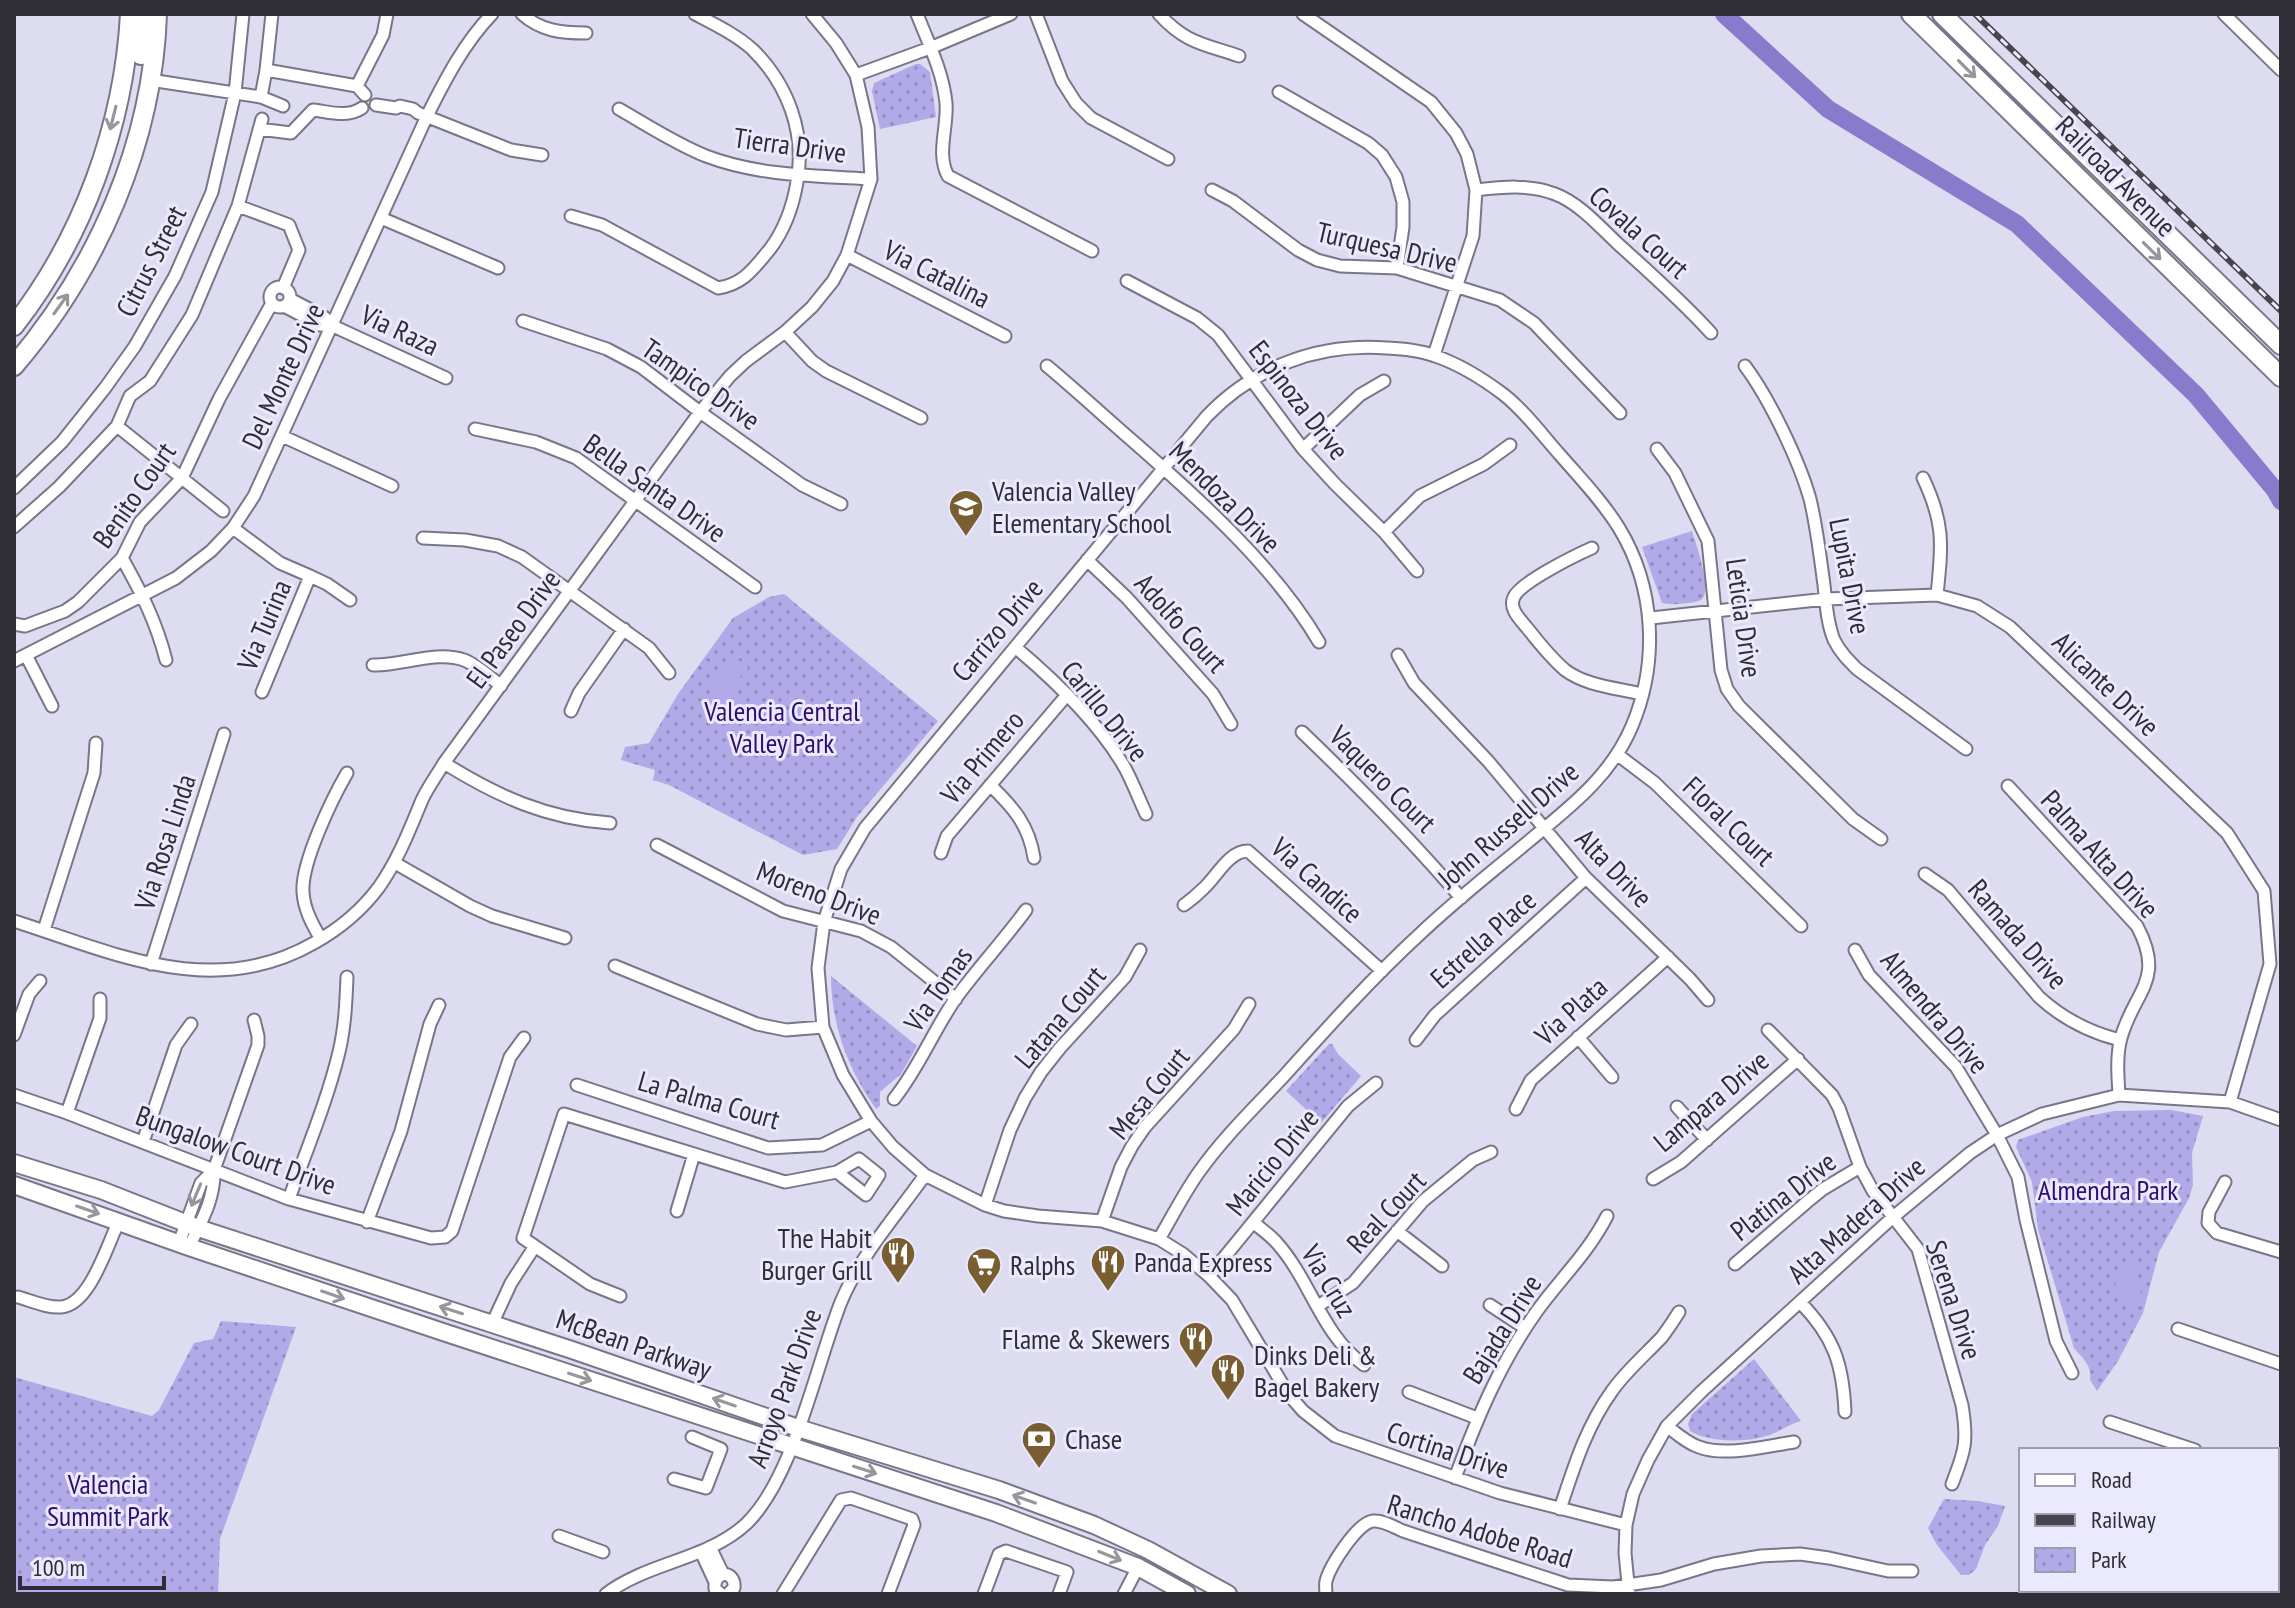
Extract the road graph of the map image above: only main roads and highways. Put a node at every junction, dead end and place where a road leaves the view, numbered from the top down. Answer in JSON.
{"nodes":[{"id":1,"x":130,"y":14,"type":"edge"},
{"id":2,"x":144,"y":14,"type":"edge"},
{"id":3,"x":157,"y":14,"type":"edge"},
{"id":4,"x":1911,"y":14,"type":"edge"},
{"id":5,"x":1942,"y":14,"type":"edge"},
{"id":6,"x":124,"y":74,"type":"junction"},
{"id":7,"x":150,"y":80,"type":"junction"},
{"id":8,"x":135,"y":144,"type":"junction"},
{"id":9,"x":16,"y":322,"type":"edge"},
{"id":10,"x":2281,"y":345,"type":"edge"},
{"id":11,"x":14,"y":350,"type":"edge"},
{"id":12,"x":14,"y":366,"type":"edge"},
{"id":13,"x":2281,"y":377,"type":"edge"},
{"id":14,"x":14,"y":1163,"type":"edge"},
{"id":15,"x":14,"y":1185,"type":"edge"},
{"id":16,"x":492,"y":1324,"type":"junction"},
{"id":17,"x":446,"y":1333,"type":"junction"},
{"id":18,"x":489,"y":1347,"type":"junction"},
{"id":19,"x":572,"y":1350,"type":"junction"},
{"id":20,"x":1187,"y":1594,"type":"edge"},
{"id":21,"x":1228,"y":1594,"type":"edge"}],
"edges":[{"from":1,"to":6,"type":"main road"},
{"from":2,"to":7,"type":"main road"},
{"from":3,"to":7,"type":"main road"},
{"from":4,"to":13,"type":"main road","name":"Railroad Avenue","one_way":true},
{"from":5,"to":10,"type":"main road","name":"Railroad Avenue"},
{"from":6,"to":8,"type":"main road"},
{"from":6,"to":9,"type":"main road","one_way":true},
{"from":7,"to":8,"type":"main road"},
{"from":12,"to":8,"type":"main road","one_way":true},
{"from":9,"to":11,"type":"main road"},
{"from":16,"to":14,"type":"main road","name":"McBean Parkway","one_way":true},
{"from":15,"to":17,"type":"main road","name":"McBean Parkway","one_way":true},
{"from":16,"to":17,"type":"main road"},
{"from":16,"to":19,"type":"main road","name":"McBean Parkway"},
{"from":17,"to":18,"type":"main road","name":"McBean Parkway"},
{"from":18,"to":19,"type":"main road"},
{"from":18,"to":20,"type":"main road","name":"McBean Parkway","one_way":true},
{"from":21,"to":19,"type":"main road","name":"McBean Parkway","one_way":true}]}
